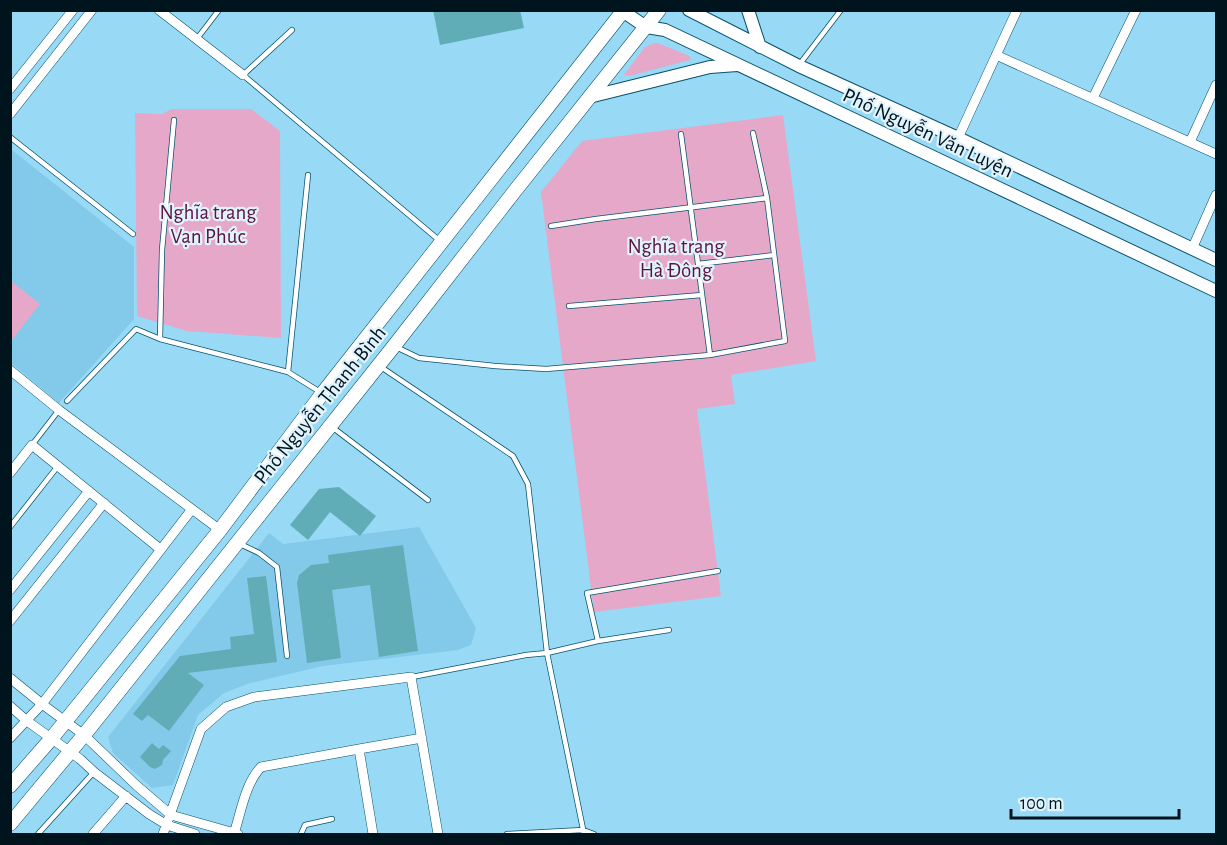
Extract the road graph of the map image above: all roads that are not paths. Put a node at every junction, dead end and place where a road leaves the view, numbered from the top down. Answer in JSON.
{"nodes":[{"id":1,"x":73,"y":10,"type":"edge"},
{"id":2,"x":92,"y":10,"type":"edge"},
{"id":3,"x":159,"y":10,"type":"edge"},
{"id":4,"x":219,"y":10,"type":"edge"},
{"id":5,"x":659,"y":10,"type":"edge"},
{"id":6,"x":689,"y":10,"type":"edge"},
{"id":7,"x":748,"y":10,"type":"edge"},
{"id":8,"x":841,"y":10,"type":"edge"},
{"id":9,"x":1017,"y":10,"type":"edge"},
{"id":10,"x":1136,"y":10,"type":"edge"},
{"id":11,"x":624,"y":11,"type":"edge"},
{"id":12,"x":646,"y":27,"type":"junction"},
{"id":13,"x":292,"y":30,"type":"dead end"},
{"id":14,"x":196,"y":40,"type":"junction"},
{"id":15,"x":760,"y":47,"type":"junction"},
{"id":16,"x":996,"y":55,"type":"junction"},
{"id":17,"x":738,"y":65,"type":"junction"},
{"id":18,"x":799,"y":66,"type":"junction"},
{"id":19,"x":243,"y":75,"type":"junction"},
{"id":20,"x":1216,"y":84,"type":"edge"},
{"id":21,"x":10,"y":89,"type":"edge"},
{"id":22,"x":589,"y":97,"type":"junction"},
{"id":23,"x":1093,"y":98,"type":"junction"},
{"id":24,"x":10,"y":114,"type":"edge"},
{"id":25,"x":174,"y":120,"type":"dead end"},
{"id":26,"x":753,"y":133,"type":"dead end"},
{"id":27,"x":681,"y":134,"type":"dead end"},
{"id":28,"x":10,"y":137,"type":"edge"},
{"id":29,"x":958,"y":138,"type":"junction"},
{"id":30,"x":1190,"y":142,"type":"junction"},
{"id":31,"x":1216,"y":154,"type":"edge"},
{"id":32,"x":308,"y":175,"type":"dead end"},
{"id":33,"x":1216,"y":195,"type":"edge"},
{"id":34,"x":767,"y":198,"type":"junction"},
{"id":35,"x":690,"y":208,"type":"junction"},
{"id":36,"x":551,"y":226,"type":"dead end"},
{"id":37,"x":133,"y":234,"type":"dead end"},
{"id":38,"x":442,"y":242,"type":"junction"},
{"id":39,"x":1192,"y":249,"type":"junction"},
{"id":40,"x":774,"y":255,"type":"junction"},
{"id":41,"x":1216,"y":260,"type":"edge"},
{"id":42,"x":698,"y":264,"type":"junction"},
{"id":43,"x":1216,"y":291,"type":"edge"},
{"id":44,"x":702,"y":296,"type":"junction"},
{"id":45,"x":569,"y":306,"type":"dead end"},
{"id":46,"x":160,"y":339,"type":"junction"},
{"id":47,"x":394,"y":346,"type":"junction"},
{"id":48,"x":710,"y":355,"type":"junction"},
{"id":49,"x":378,"y":365,"type":"junction"},
{"id":50,"x":288,"y":372,"type":"junction"},
{"id":51,"x":12,"y":375,"type":"edge"},
{"id":52,"x":322,"y":394,"type":"junction"},
{"id":53,"x":67,"y":401,"type":"dead end"},
{"id":54,"x":59,"y":410,"type":"junction"},
{"id":55,"x":330,"y":426,"type":"junction"},
{"id":56,"x":32,"y":445,"type":"junction"},
{"id":57,"x":58,"y":466,"type":"junction"},
{"id":58,"x":10,"y":473,"type":"edge"},
{"id":59,"x":89,"y":491,"type":"junction"},
{"id":60,"x":428,"y":500,"type":"dead end"},
{"id":61,"x":104,"y":503,"type":"junction"},
{"id":62,"x":192,"y":509,"type":"junction"},
{"id":63,"x":10,"y":527,"type":"edge"},
{"id":64,"x":220,"y":530,"type":"junction"},
{"id":65,"x":237,"y":542,"type":"junction"},
{"id":66,"x":160,"y":549,"type":"junction"},
{"id":67,"x":718,"y":571,"type":"dead end"},
{"id":68,"x":10,"y":590,"type":"edge"},
{"id":69,"x":10,"y":621,"type":"edge"},
{"id":70,"x":669,"y":630,"type":"dead end"},
{"id":71,"x":598,"y":641,"type":"junction"},
{"id":72,"x":548,"y":653,"type":"junction"},
{"id":73,"x":287,"y":656,"type":"dead end"},
{"id":74,"x":411,"y":677,"type":"junction"},
{"id":75,"x":10,"y":678,"type":"edge"},
{"id":76,"x":42,"y":704,"type":"junction"},
{"id":77,"x":10,"y":706,"type":"edge"},
{"id":78,"x":27,"y":720,"type":"junction"},
{"id":79,"x":65,"y":720,"type":"junction"},
{"id":80,"x":84,"y":735,"type":"junction"},
{"id":81,"x":10,"y":738,"type":"edge"},
{"id":82,"x":422,"y":738,"type":"junction"},
{"id":83,"x":51,"y":739,"type":"junction"},
{"id":84,"x":359,"y":749,"type":"junction"},
{"id":85,"x":70,"y":752,"type":"junction"},
{"id":86,"x":94,"y":772,"type":"junction"},
{"id":87,"x":10,"y":786,"type":"edge"},
{"id":88,"x":126,"y":796,"type":"junction"},
{"id":89,"x":171,"y":815,"type":"junction"},
{"id":90,"x":332,"y":819,"type":"dead end"},
{"id":91,"x":10,"y":824,"type":"edge"},
{"id":92,"x":165,"y":830,"type":"edge"},
{"id":93,"x":583,"y":832,"type":"edge"},
{"id":94,"x":38,"y":834,"type":"edge"},
{"id":95,"x":93,"y":834,"type":"edge"},
{"id":96,"x":195,"y":834,"type":"edge"},
{"id":97,"x":236,"y":834,"type":"edge"},
{"id":98,"x":302,"y":834,"type":"edge"},
{"id":99,"x":373,"y":834,"type":"edge"},
{"id":100,"x":438,"y":834,"type":"edge"},
{"id":101,"x":507,"y":834,"type":"edge"},
{"id":102,"x":594,"y":834,"type":"edge"}],
"edges":[{"from":1,"to":21,"type":"street"},
{"from":2,"to":24,"type":"street"},
{"from":3,"to":14,"type":"street"},
{"from":4,"to":14,"type":"lane"},
{"from":5,"to":12,"type":"main road","name":"Phố Nguyễn Thanh Bình"},
{"from":6,"to":15,"type":"main road","name":"Phố Nguyễn Văn Luyện"},
{"from":7,"to":15,"type":"main road"},
{"from":8,"to":18,"type":"lane"},
{"from":9,"to":16,"type":"street"},
{"from":10,"to":23,"type":"street"},
{"from":11,"to":12,"type":"main road","name":"Phố Nguyễn Văn Luyện"},
{"from":11,"to":38,"type":"main road","name":"Phố Nguyễn Thanh Bình"},
{"from":12,"to":17,"type":"main road","name":"Phố Nguyễn Văn Luyện"},
{"from":12,"to":22,"type":"main road","name":"Phố Nguyễn Thanh Bình"},
{"from":13,"to":19,"type":"lane"},
{"from":14,"to":19,"type":"street"},
{"from":15,"to":18,"type":"main road","name":"Phố Nguyễn Văn Luyện"},
{"from":16,"to":23,"type":"street"},
{"from":16,"to":29,"type":"street"},
{"from":17,"to":22,"type":"main road"},
{"from":17,"to":43,"type":"main road","name":"Phố Nguyễn Văn Luyện"},
{"from":18,"to":29,"type":"main road","name":"Phố Nguyễn Văn Luyện"},
{"from":19,"to":38,"type":"lane"},
{"from":20,"to":30,"type":"street"},
{"from":22,"to":47,"type":"main road","name":"Phố Nguyễn Thanh Bình"},
{"from":23,"to":30,"type":"street"},
{"from":25,"to":46,"type":"lane"},
{"from":26,"to":34,"type":"lane"},
{"from":27,"to":35,"type":"lane"},
{"from":28,"to":37,"type":"lane"},
{"from":29,"to":39,"type":"main road","name":"Phố Nguyễn Văn Luyện"},
{"from":30,"to":31,"type":"street"},
{"from":32,"to":50,"type":"lane"},
{"from":33,"to":39,"type":"street"},
{"from":34,"to":35,"type":"lane"},
{"from":34,"to":40,"type":"lane"},
{"from":35,"to":36,"type":"lane"},
{"from":35,"to":42,"type":"lane"},
{"from":38,"to":52,"type":"main road","name":"Phố Nguyễn Thanh Bình"},
{"from":39,"to":41,"type":"main road","name":"Phố Nguyễn Văn Luyện"},
{"from":40,"to":42,"type":"lane"},
{"from":40,"to":48,"type":"lane"},
{"from":42,"to":44,"type":"lane"},
{"from":44,"to":45,"type":"lane"},
{"from":44,"to":48,"type":"lane"},
{"from":46,"to":50,"type":"lane"},
{"from":46,"to":53,"type":"lane"},
{"from":47,"to":48,"type":"lane"},
{"from":47,"to":49,"type":"main road","name":"Phố Nguyễn Thanh Bình"},
{"from":49,"to":55,"type":"main road","name":"Phố Nguyễn Thanh Bình"},
{"from":49,"to":72,"type":"lane"},
{"from":50,"to":52,"type":"lane"},
{"from":51,"to":54,"type":"street"},
{"from":52,"to":64,"type":"main road","name":"Phố Nguyễn Thanh Bình"},
{"from":54,"to":56,"type":"lane"},
{"from":54,"to":62,"type":"street"},
{"from":55,"to":60,"type":"lane"},
{"from":55,"to":65,"type":"main road","name":"Phố Nguyễn Thanh Bình"},
{"from":56,"to":57,"type":"street"},
{"from":56,"to":58,"type":"street"},
{"from":57,"to":59,"type":"street"},
{"from":57,"to":63,"type":"lane"},
{"from":59,"to":61,"type":"street"},
{"from":59,"to":68,"type":"street"},
{"from":61,"to":66,"type":"street"},
{"from":61,"to":69,"type":"street"},
{"from":62,"to":64,"type":"street"},
{"from":62,"to":66,"type":"street"},
{"from":64,"to":79,"type":"main road","name":"Phố Nguyễn Thanh Bình"},
{"from":65,"to":73,"type":"lane"},
{"from":65,"to":80,"type":"main road","name":"Phố Nguyễn Thanh Bình"},
{"from":66,"to":76,"type":"street"},
{"from":67,"to":71,"type":"lane"},
{"from":70,"to":71,"type":"lane"},
{"from":71,"to":72,"type":"lane"},
{"from":72,"to":74,"type":"lane"},
{"from":72,"to":93,"type":"lane"},
{"from":74,"to":82,"type":"street"},
{"from":74,"to":89,"type":"street"},
{"from":75,"to":76,"type":"street"},
{"from":76,"to":78,"type":"street"},
{"from":76,"to":79,"type":"street"},
{"from":77,"to":78,"type":"street"},
{"from":78,"to":81,"type":"street"},
{"from":78,"to":83,"type":"street"},
{"from":79,"to":80,"type":"street"},
{"from":79,"to":83,"type":"main road","name":"Phố Nguyễn Thanh Bình"},
{"from":80,"to":85,"type":"main road","name":"Phố Nguyễn Thanh Bình"},
{"from":80,"to":89,"type":"street"},
{"from":82,"to":84,"type":"street"},
{"from":82,"to":100,"type":"street"},
{"from":83,"to":85,"type":"street"},
{"from":83,"to":87,"type":"main road","name":"Phố Nguyễn Thanh Bình"},
{"from":84,"to":97,"type":"street"},
{"from":84,"to":99,"type":"street"},
{"from":85,"to":86,"type":"street"},
{"from":85,"to":91,"type":"main road","name":"Phố Nguyễn Thanh Bình"},
{"from":86,"to":88,"type":"street"},
{"from":86,"to":94,"type":"lane"},
{"from":88,"to":92,"type":"street"},
{"from":88,"to":95,"type":"street"},
{"from":89,"to":92,"type":"street"},
{"from":89,"to":97,"type":"street"},
{"from":90,"to":98,"type":"lane"},
{"from":92,"to":96,"type":"street"},
{"from":93,"to":101,"type":"lane"},
{"from":93,"to":102,"type":"lane"}]}
